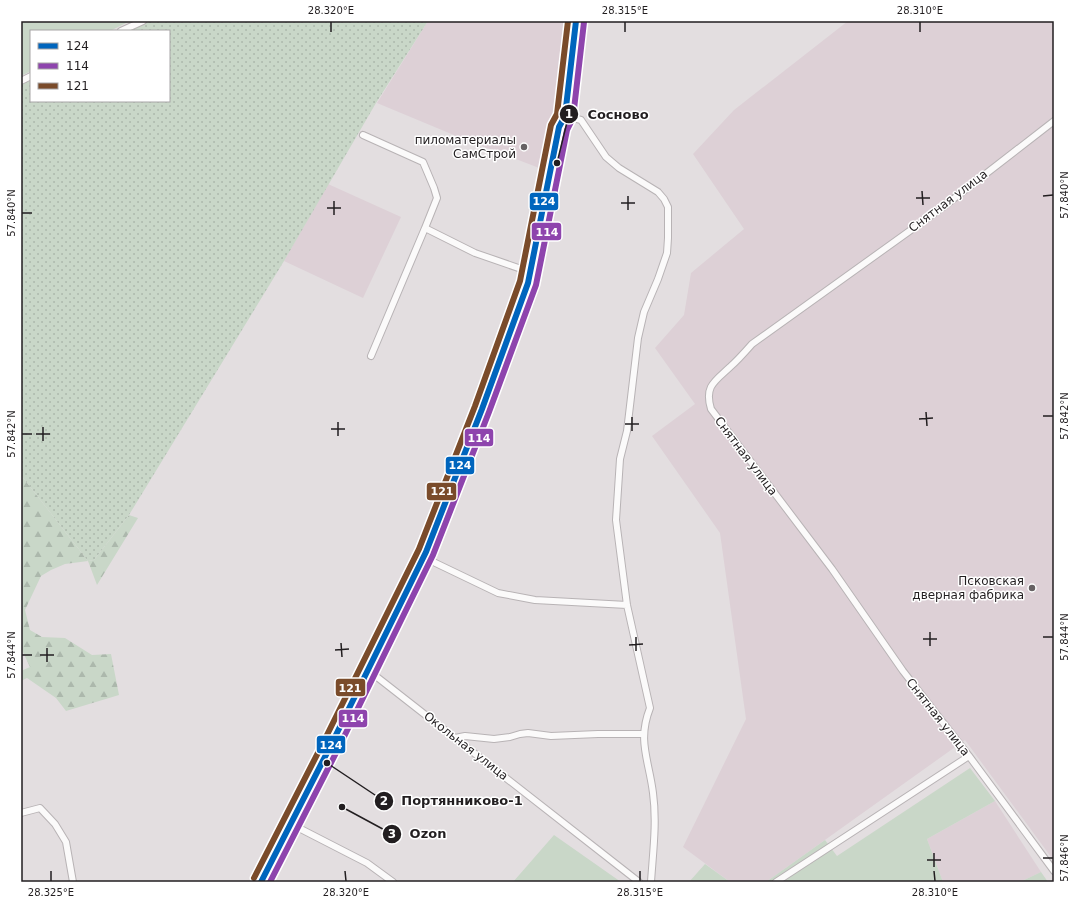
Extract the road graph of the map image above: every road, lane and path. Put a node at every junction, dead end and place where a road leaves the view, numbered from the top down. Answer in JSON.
{"nodes":[{"id":1,"x":143,"y":21,"type":"edge"},
{"id":2,"x":576,"y":21,"type":"edge"},
{"id":3,"x":124,"y":30,"type":"edge"},
{"id":4,"x":30,"y":76,"type":"edge"},
{"id":5,"x":21,"y":81,"type":"edge"},
{"id":6,"x":565,"y":116,"type":"junction"},
{"id":7,"x":1054,"y":121,"type":"edge"},
{"id":8,"x":363,"y":135,"type":"dead end"},
{"id":9,"x":424,"y":228,"type":"junction"},
{"id":10,"x":530,"y":272,"type":"junction"},
{"id":11,"x":371,"y":356,"type":"dead end"},
{"id":12,"x":423,"y":557,"type":"junction"},
{"id":13,"x":627,"y":605,"type":"junction"},
{"id":14,"x":368,"y":670,"type":"junction"},
{"id":15,"x":643,"y":734,"type":"junction"},
{"id":16,"x":455,"y":738,"type":"junction"},
{"id":17,"x":969,"y":756,"type":"junction"},
{"id":18,"x":21,"y":813,"type":"edge"},
{"id":19,"x":291,"y":824,"type":"junction"},
{"id":20,"x":1054,"y":871,"type":"edge"},
{"id":21,"x":73,"y":882,"type":"edge"},
{"id":22,"x":261,"y":882,"type":"edge"},
{"id":23,"x":393,"y":882,"type":"edge"},
{"id":24,"x":639,"y":882,"type":"edge"},
{"id":25,"x":651,"y":882,"type":"edge"},
{"id":26,"x":776,"y":882,"type":"edge"}],
"edges":[{"from":1,"to":3,"type":"street"},
{"from":2,"to":6,"type":"street"},
{"from":4,"to":5,"type":"street"},
{"from":6,"to":10,"type":"street"},
{"from":6,"to":13,"type":"street"},
{"from":7,"to":17,"type":"street","name":"Снятная улица"},
{"from":8,"to":9,"type":"street"},
{"from":9,"to":10,"type":"street"},
{"from":9,"to":11,"type":"street"},
{"from":10,"to":12,"type":"street"},
{"from":12,"to":13,"type":"street"},
{"from":12,"to":14,"type":"street"},
{"from":13,"to":15,"type":"street"},
{"from":14,"to":16,"type":"street","name":"Окольная улица"},
{"from":14,"to":19,"type":"street"},
{"from":15,"to":16,"type":"street"},
{"from":15,"to":25,"type":"street"},
{"from":16,"to":24,"type":"street","name":"Окольная улица"},
{"from":17,"to":20,"type":"street","name":"Снятная улица"},
{"from":17,"to":26,"type":"street"},
{"from":18,"to":21,"type":"street"},
{"from":19,"to":22,"type":"street"},
{"from":19,"to":23,"type":"street"}]}
